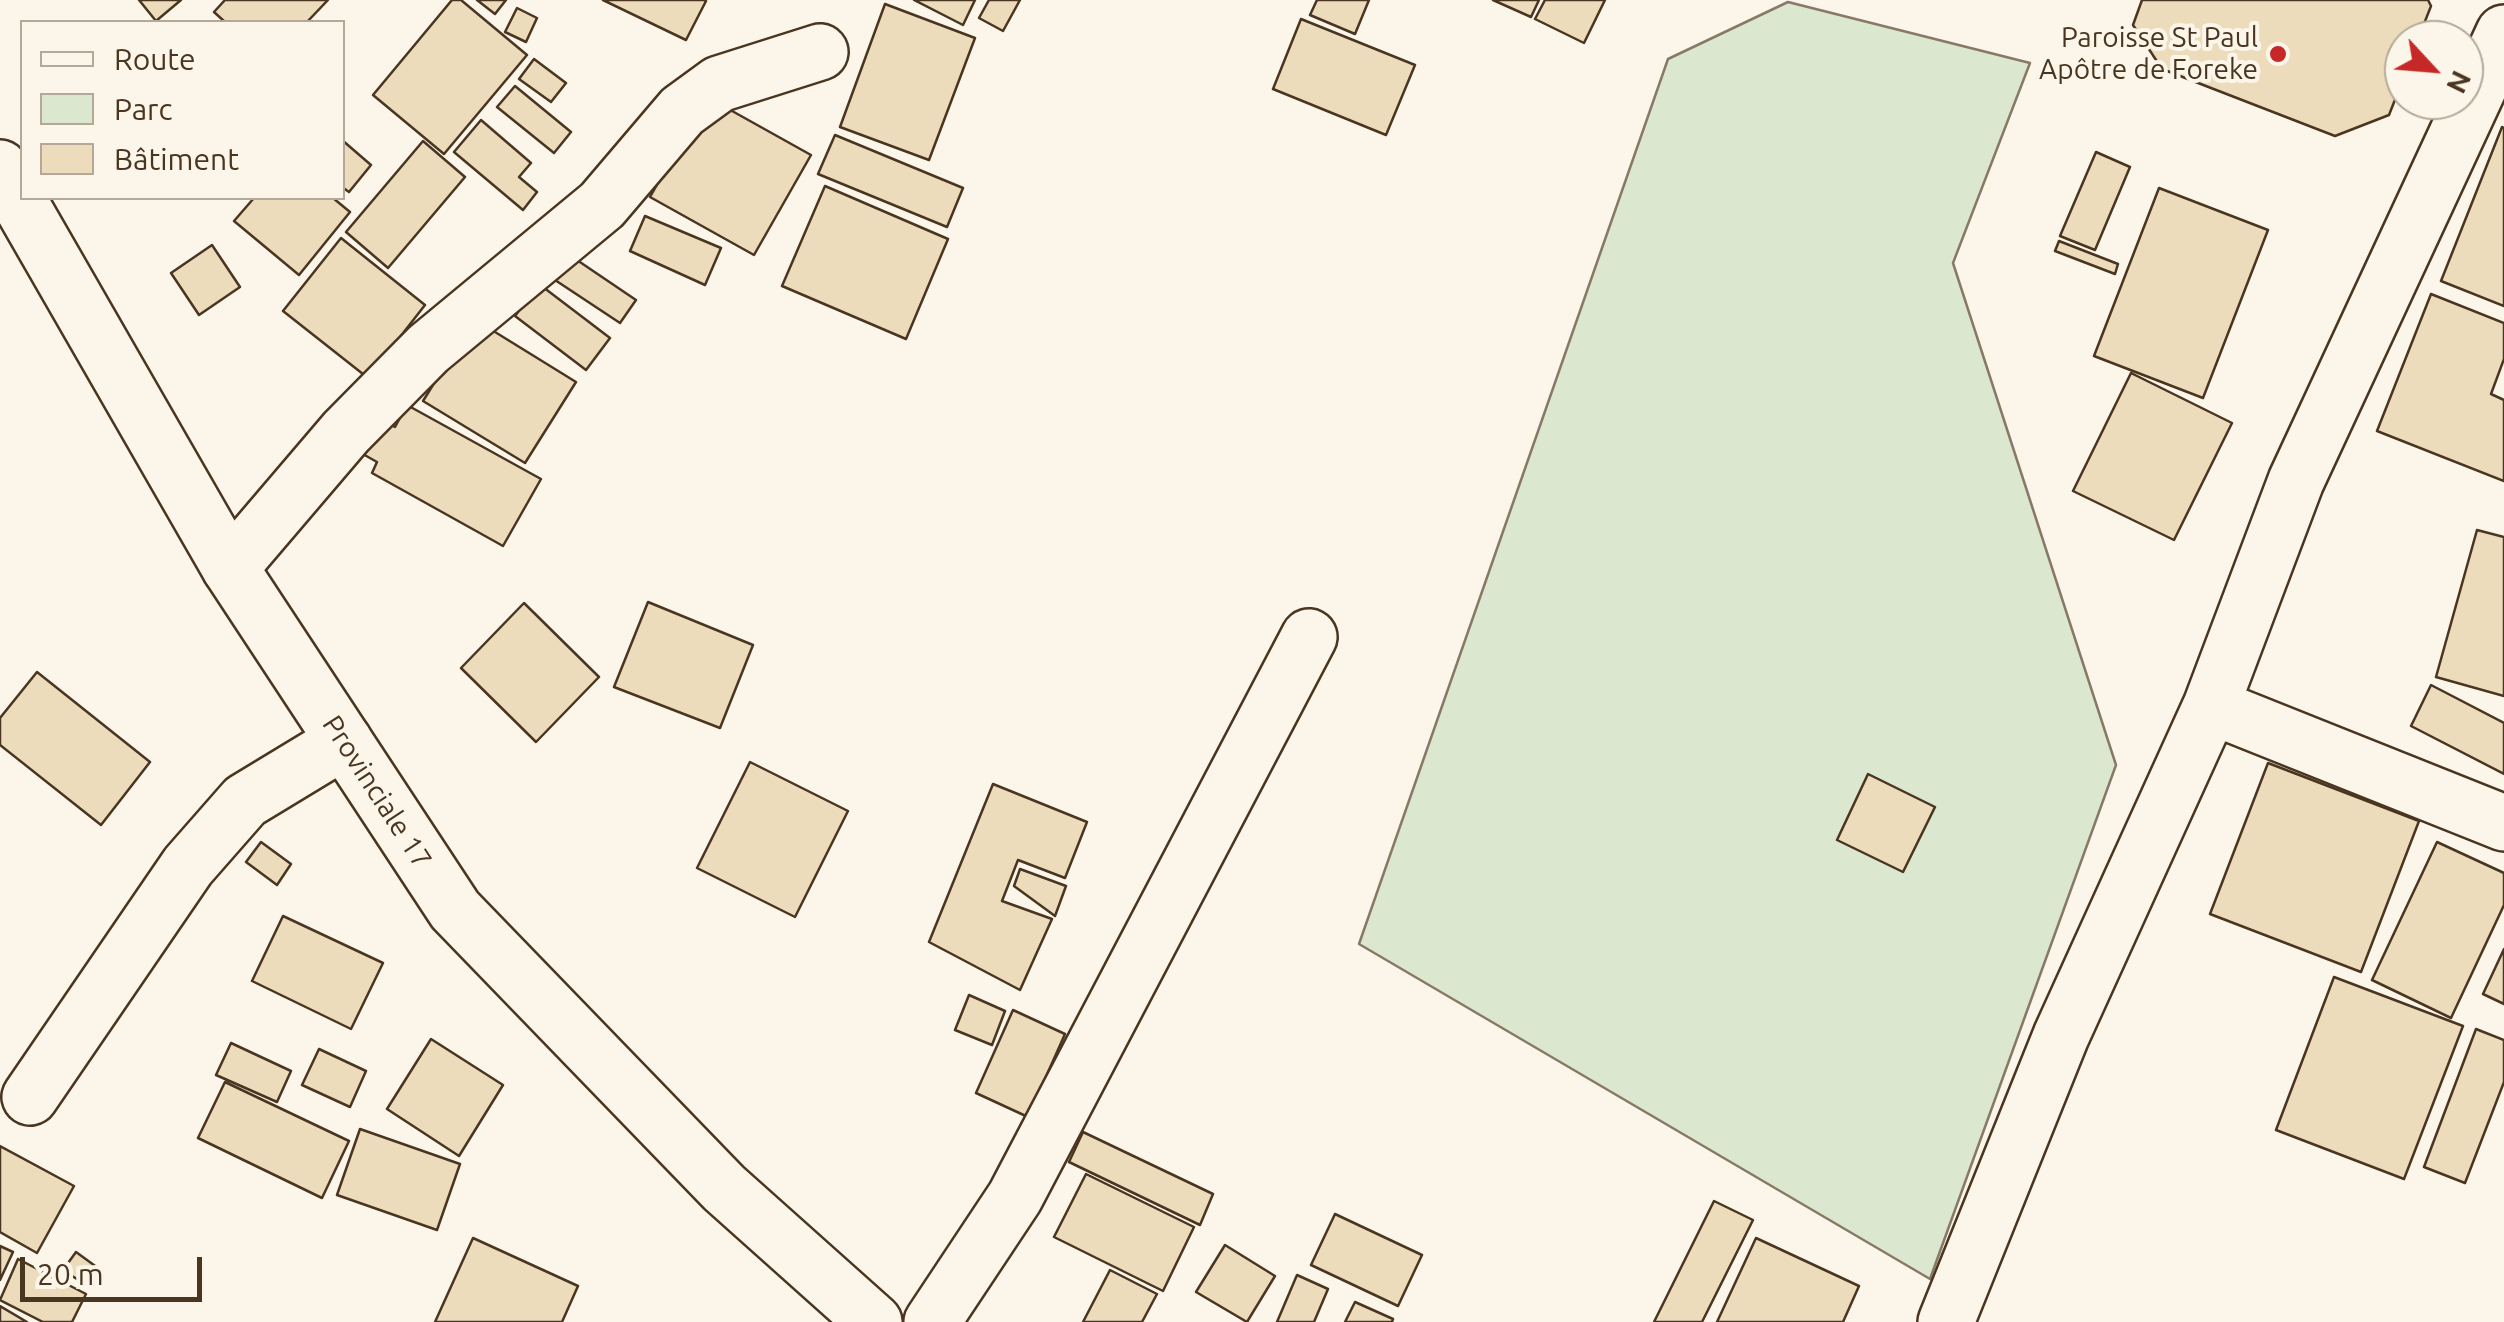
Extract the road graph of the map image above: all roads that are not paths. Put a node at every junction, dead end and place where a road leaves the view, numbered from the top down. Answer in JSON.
{"nodes":[{"id":1,"x":2504,"y":33,"type":"edge"},
{"id":2,"x":820,"y":52,"type":"dead end"},
{"id":3,"x":0,"y":168,"type":"edge"},
{"id":4,"x":230,"y":568,"type":"junction"},
{"id":5,"x":1309,"y":637,"type":"dead end"},
{"id":6,"x":2211,"y":706,"type":"junction"},
{"id":7,"x":344,"y":742,"type":"junction"},
{"id":8,"x":2504,"y":823,"type":"edge"},
{"id":9,"x":30,"y":1096,"type":"dead end"},
{"id":10,"x":874,"y":1322,"type":"edge"},
{"id":11,"x":932,"y":1322,"type":"edge"},
{"id":12,"x":1946,"y":1322,"type":"edge"}],
"edges":[{"from":1,"to":6,"type":"street"},
{"from":2,"to":4,"type":"street"},
{"from":3,"to":4,"type":"street","name":"Provinciale 17"},
{"from":4,"to":7,"type":"street","name":"Provinciale 17"},
{"from":5,"to":11,"type":"street"},
{"from":6,"to":8,"type":"street"},
{"from":6,"to":12,"type":"street"},
{"from":7,"to":9,"type":"street"},
{"from":7,"to":10,"type":"street","name":"Provinciale 17"}]}
